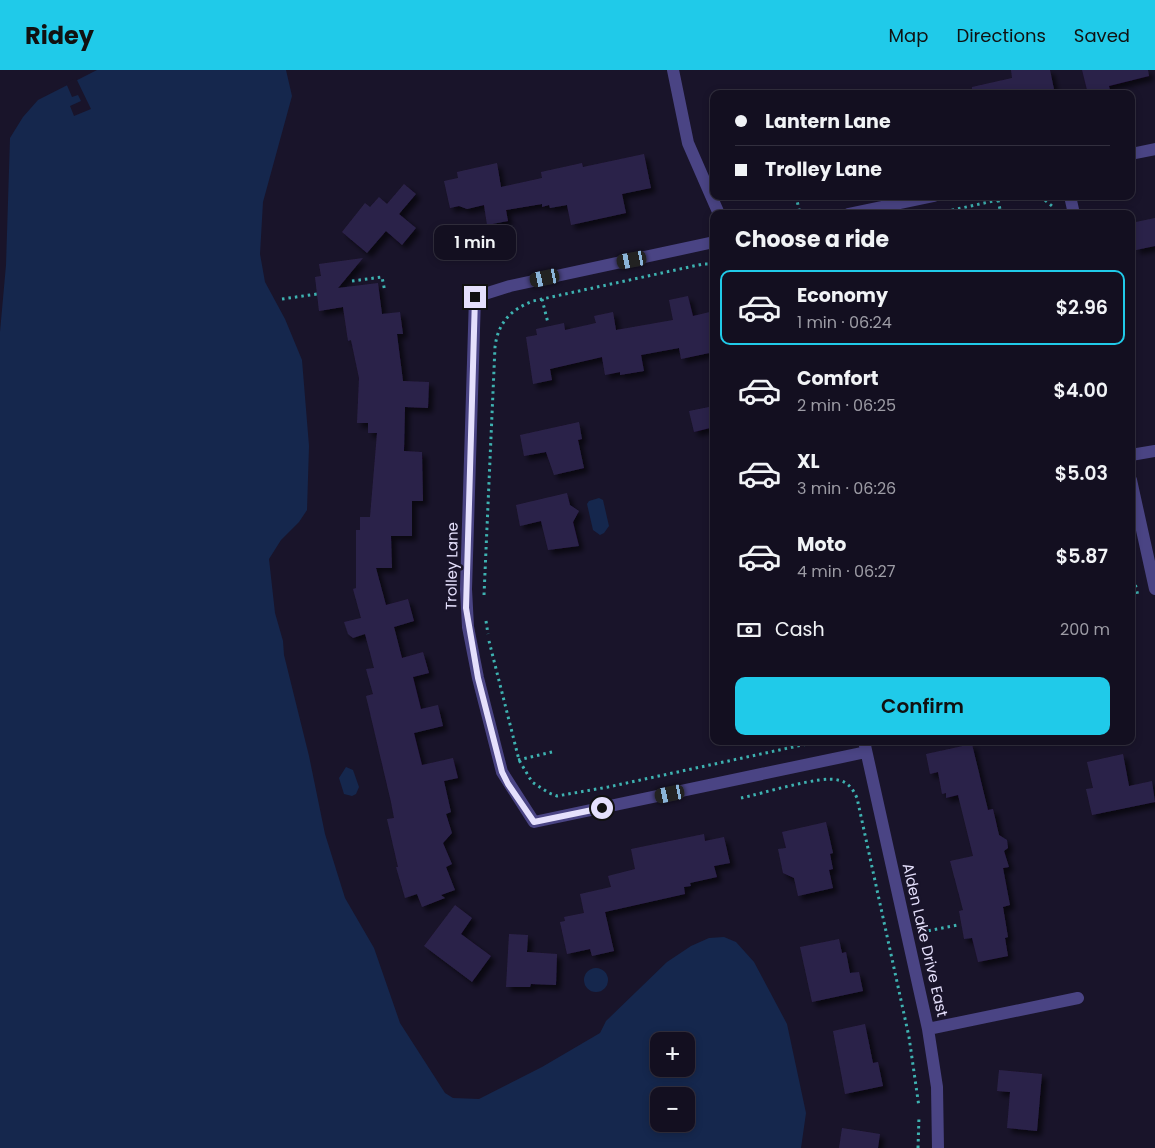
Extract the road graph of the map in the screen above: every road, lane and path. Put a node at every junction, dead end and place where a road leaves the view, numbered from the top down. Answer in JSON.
{"nodes":[{"id":1,"x":673,"y":70,"type":"edge"},
{"id":2,"x":1155,"y":149,"type":"edge"},
{"id":3,"x":1135,"y":153,"type":"edge"},
{"id":4,"x":710,"y":193,"type":"edge"},
{"id":5,"x":915,"y":200,"type":"edge"},
{"id":6,"x":998,"y":200,"type":"joint"},
{"id":7,"x":1045,"y":200,"type":"edge"},
{"id":8,"x":867,"y":210,"type":"edge"},
{"id":9,"x":953,"y":210,"type":"edge"},
{"id":10,"x":1000,"y":210,"type":"edge"},
{"id":11,"x":1054,"y":210,"type":"edge"},
{"id":12,"x":710,"y":243,"type":"edge"},
{"id":13,"x":710,"y":264,"type":"edge"},
{"id":14,"x":352,"y":281,"type":"dead end"},
{"id":15,"x":384,"y":292,"type":"dead end"},
{"id":16,"x":317,"y":294,"type":"dead end"},
{"id":17,"x":282,"y":299,"type":"dead end"},
{"id":18,"x":542,"y":299,"type":"junction"},
{"id":19,"x":548,"y":323,"type":"dead end"},
{"id":20,"x":1155,"y":451,"type":"edge"},
{"id":21,"x":1135,"y":455,"type":"edge"},
{"id":22,"x":1135,"y":498,"type":"edge"},
{"id":23,"x":1135,"y":583,"type":"edge"},
{"id":24,"x":1155,"y":589,"type":"edge"},
{"id":25,"x":1138,"y":596,"type":"dead end"},
{"id":26,"x":484,"y":601,"type":"dead end"},
{"id":27,"x":485,"y":615,"type":"dead end"},
{"id":28,"x":802,"y":745,"type":"edge"},
{"id":29,"x":865,"y":747,"type":"edge"},
{"id":30,"x":552,"y":752,"type":"dead end"},
{"id":31,"x":519,"y":760,"type":"junction"},
{"id":32,"x":500,"y":763,"type":"junction"},
{"id":33,"x":741,"y":798,"type":"dead end"},
{"id":34,"x":958,"y":925,"type":"dead end"},
{"id":35,"x":906,"y":936,"type":"junction"},
{"id":36,"x":1078,"y":998,"type":"dead end"},
{"id":37,"x":928,"y":1029,"type":"junction"},
{"id":38,"x":918,"y":1148,"type":"edge"},
{"id":39,"x":938,"y":1148,"type":"edge"}],
"edges":[{"from":1,"to":4,"type":"street"},
{"from":2,"to":3,"type":"street"},
{"from":5,"to":8,"type":"street"},
{"from":6,"to":9,"type":"path"},
{"from":6,"to":10,"type":"path"},
{"from":7,"to":11,"type":"path"},
{"from":12,"to":32,"type":"street","name":"Trolley Lane"},
{"from":13,"to":18,"type":"path"},
{"from":14,"to":15,"type":"path"},
{"from":16,"to":17,"type":"path"},
{"from":18,"to":19,"type":"path"},
{"from":18,"to":26,"type":"path"},
{"from":20,"to":21,"type":"street"},
{"from":22,"to":24,"type":"street"},
{"from":23,"to":25,"type":"path"},
{"from":27,"to":31,"type":"path"},
{"from":28,"to":31,"type":"path"},
{"from":29,"to":32,"type":"street","name":"Trolley Lane"},
{"from":29,"to":35,"type":"street","name":"Alden Lake Drive East"},
{"from":30,"to":31,"type":"path"},
{"from":31,"to":32,"type":"path"},
{"from":33,"to":38,"type":"path"},
{"from":34,"to":35,"type":"path"},
{"from":35,"to":37,"type":"street","name":"Alden Lake Drive East"},
{"from":36,"to":37,"type":"street"},
{"from":37,"to":39,"type":"street","name":"Alden Lake Drive East"}]}
